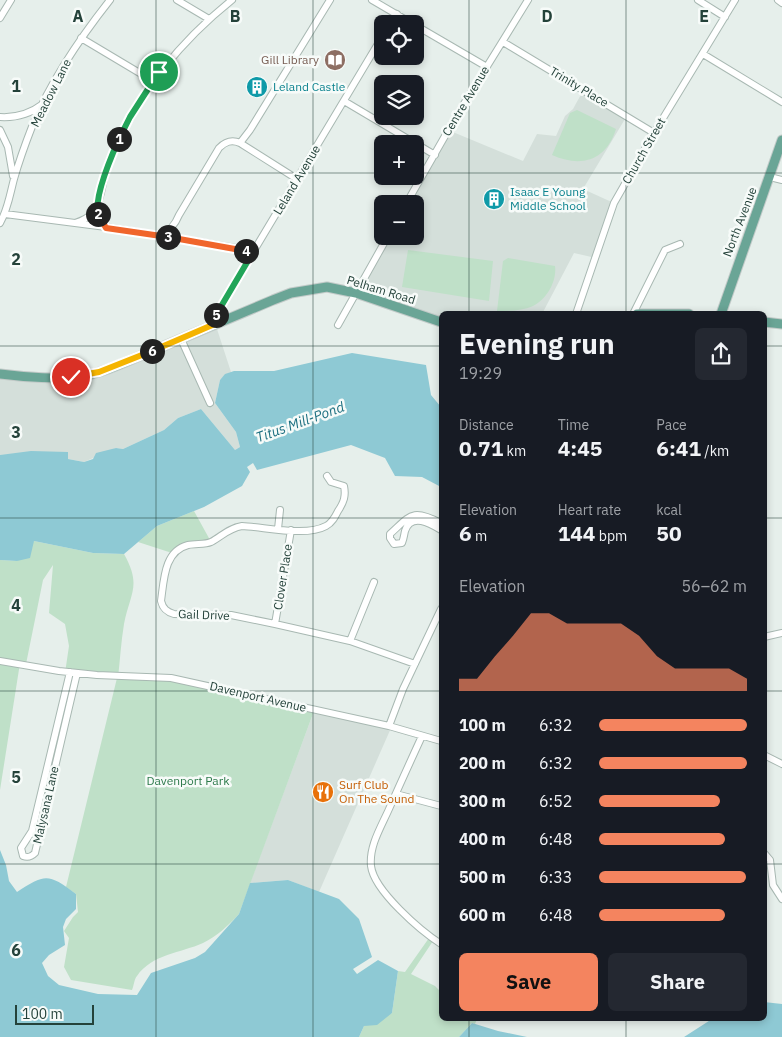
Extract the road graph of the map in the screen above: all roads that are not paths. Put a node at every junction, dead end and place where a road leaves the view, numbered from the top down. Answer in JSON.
{"nodes":[{"id":1,"x":12,"y":0,"type":"edge"},
{"id":2,"x":110,"y":0,"type":"edge"},
{"id":3,"x":177,"y":0,"type":"edge"},
{"id":4,"x":232,"y":0,"type":"edge"},
{"id":5,"x":330,"y":0,"type":"edge"},
{"id":6,"x":372,"y":0,"type":"edge"},
{"id":7,"x":528,"y":0,"type":"edge"},
{"id":8,"x":698,"y":0,"type":"edge"},
{"id":9,"x":735,"y":0,"type":"edge"},
{"id":10,"x":778,"y":0,"type":"edge"},
{"id":11,"x":782,"y":3,"type":"edge"},
{"id":12,"x":396,"y":14,"type":"edge"},
{"id":13,"x":725,"y":17,"type":"junction"},
{"id":14,"x":0,"y":18,"type":"edge"},
{"id":15,"x":209,"y":19,"type":"junction"},
{"id":16,"x":424,"y":30,"type":"edge"},
{"id":17,"x":81,"y":38,"type":"junction"},
{"id":18,"x":503,"y":42,"type":"junction"},
{"id":19,"x":374,"y":50,"type":"edge"},
{"id":20,"x":703,"y":54,"type":"junction"},
{"id":21,"x":487,"y":67,"type":"junction"},
{"id":22,"x":153,"y":81,"type":"junction"},
{"id":23,"x":344,"y":101,"type":"junction"},
{"id":24,"x":782,"y":102,"type":"edge"},
{"id":25,"x":43,"y":103,"type":"junction"},
{"id":26,"x":0,"y":117,"type":"edge"},
{"id":27,"x":0,"y":130,"type":"edge"},
{"id":28,"x":654,"y":133,"type":"junction"},
{"id":29,"x":782,"y":140,"type":"edge"},
{"id":30,"x":240,"y":143,"type":"junction"},
{"id":31,"x":435,"y":155,"type":"junction"},
{"id":32,"x":770,"y":177,"type":"junction"},
{"id":33,"x":14,"y":179,"type":"junction"},
{"id":34,"x":297,"y":179,"type":"junction"},
{"id":35,"x":782,"y":180,"type":"edge"},
{"id":36,"x":411,"y":195,"type":"edge"},
{"id":37,"x":97,"y":206,"type":"junction"},
{"id":38,"x":5,"y":214,"type":"junction"},
{"id":39,"x":0,"y":223,"type":"edge"},
{"id":40,"x":75,"y":223,"type":"junction"},
{"id":41,"x":176,"y":223,"type":"junction"},
{"id":42,"x":106,"y":228,"type":"junction"},
{"id":43,"x":160,"y":236,"type":"junction"},
{"id":44,"x":182,"y":239,"type":"junction"},
{"id":45,"x":680,"y":244,"type":"dead end"},
{"id":46,"x":383,"y":245,"type":"edge"},
{"id":47,"x":252,"y":254,"type":"junction"},
{"id":48,"x":356,"y":293,"type":"junction"},
{"id":49,"x":577,"y":311,"type":"edge"},
{"id":50,"x":634,"y":311,"type":"edge"},
{"id":51,"x":722,"y":311,"type":"edge"},
{"id":52,"x":439,"y":321,"type":"edge"},
{"id":53,"x":767,"y":322,"type":"edge"},
{"id":54,"x":217,"y":323,"type":"junction"},
{"id":55,"x":782,"y":324,"type":"edge"},
{"id":56,"x":338,"y":325,"type":"dead end"},
{"id":57,"x":181,"y":339,"type":"junction"},
{"id":58,"x":0,"y":374,"type":"edge"},
{"id":59,"x":210,"y":403,"type":"dead end"},
{"id":60,"x":327,"y":476,"type":"dead end"},
{"id":61,"x":280,"y":510,"type":"dead end"},
{"id":62,"x":439,"y":522,"type":"edge"},
{"id":63,"x":278,"y":529,"type":"junction"},
{"id":64,"x":439,"y":529,"type":"edge"},
{"id":65,"x":291,"y":530,"type":"junction"},
{"id":66,"x":374,"y":582,"type":"dead end"},
{"id":67,"x":439,"y":616,"type":"edge"},
{"id":68,"x":275,"y":624,"type":"junction"},
{"id":69,"x":782,"y":633,"type":"edge"},
{"id":70,"x":767,"y":636,"type":"edge"},
{"id":71,"x":350,"y":641,"type":"junction"},
{"id":72,"x":0,"y":662,"type":"edge"},
{"id":73,"x":415,"y":664,"type":"junction"},
{"id":74,"x":73,"y":672,"type":"junction"},
{"id":75,"x":389,"y":726,"type":"junction"},
{"id":76,"x":422,"y":736,"type":"junction"},
{"id":77,"x":439,"y":740,"type":"edge"},
{"id":78,"x":767,"y":756,"type":"edge"},
{"id":79,"x":782,"y":764,"type":"edge"},
{"id":80,"x":396,"y":794,"type":"junction"},
{"id":81,"x":439,"y":805,"type":"edge"},
{"id":82,"x":767,"y":856,"type":"edge"},
{"id":83,"x":782,"y":899,"type":"edge"},
{"id":84,"x":439,"y":943,"type":"edge"}],
"edges":[{"from":1,"to":14,"type":"street"},
{"from":2,"to":17,"type":"street","name":"Meadow Lane"},
{"from":3,"to":15,"type":"street"},
{"from":4,"to":15,"type":"street"},
{"from":5,"to":30,"type":"street"},
{"from":6,"to":12,"type":"street"},
{"from":7,"to":18,"type":"street","name":"Centre Avenue"},
{"from":8,"to":13,"type":"street"},
{"from":9,"to":13,"type":"street","name":"Church Street"},
{"from":10,"to":11,"type":"street"},
{"from":13,"to":20,"type":"street","name":"Church Street"},
{"from":15,"to":22,"type":"street"},
{"from":16,"to":21,"type":"street"},
{"from":17,"to":22,"type":"street"},
{"from":17,"to":25,"type":"street","name":"Meadow Lane"},
{"from":18,"to":21,"type":"street","name":"Centre Avenue"},
{"from":18,"to":28,"type":"street","name":"Trinity Place"},
{"from":19,"to":23,"type":"street","name":"Leland Avenue"},
{"from":20,"to":24,"type":"street"},
{"from":20,"to":28,"type":"street","name":"Church Street"},
{"from":21,"to":31,"type":"street","name":"Centre Avenue"},
{"from":22,"to":37,"type":"street"},
{"from":23,"to":31,"type":"street"},
{"from":23,"to":34,"type":"street","name":"Leland Avenue"},
{"from":25,"to":26,"type":"street"},
{"from":25,"to":33,"type":"street","name":"Meadow Lane"},
{"from":27,"to":33,"type":"street"},
{"from":28,"to":49,"type":"street","name":"Church Street"},
{"from":29,"to":32,"type":"main road","name":"North Avenue"},
{"from":30,"to":34,"type":"street"},
{"from":30,"to":41,"type":"street"},
{"from":31,"to":36,"type":"street","name":"Centre Avenue"},
{"from":32,"to":35,"type":"street"},
{"from":32,"to":51,"type":"main road","name":"North Avenue"},
{"from":33,"to":38,"type":"street","name":"Meadow Lane"},
{"from":34,"to":47,"type":"street","name":"Leland Avenue"},
{"from":37,"to":40,"type":"street"},
{"from":37,"to":42,"type":"street"},
{"from":38,"to":39,"type":"street","name":"Meadow Lane"},
{"from":38,"to":40,"type":"street"},
{"from":40,"to":42,"type":"street"},
{"from":41,"to":43,"type":"street"},
{"from":41,"to":44,"type":"street"},
{"from":42,"to":43,"type":"street"},
{"from":43,"to":44,"type":"street"},
{"from":44,"to":47,"type":"street"},
{"from":45,"to":50,"type":"street"},
{"from":46,"to":48,"type":"street"},
{"from":47,"to":54,"type":"street","name":"Leland Avenue"},
{"from":48,"to":52,"type":"main road","name":"Pelham Road"},
{"from":48,"to":54,"type":"main road","name":"Pelham Road"},
{"from":48,"to":56,"type":"street"},
{"from":53,"to":55,"type":"main road"},
{"from":54,"to":57,"type":"main road","name":"Pelham Road"},
{"from":57,"to":58,"type":"main road","name":"Pelham Road"},
{"from":57,"to":59,"type":"street"},
{"from":60,"to":65,"type":"street","name":"Gail Drive"},
{"from":61,"to":63,"type":"street","name":"Clover Place"},
{"from":62,"to":64,"type":"street"},
{"from":63,"to":65,"type":"street","name":"Gail Drive"},
{"from":63,"to":68,"type":"street","name":"Gail Drive"},
{"from":65,"to":68,"type":"street","name":"Clover Place"},
{"from":66,"to":71,"type":"street"},
{"from":67,"to":73,"type":"street"},
{"from":68,"to":71,"type":"street","name":"Gail Drive"},
{"from":69,"to":70,"type":"street"},
{"from":71,"to":73,"type":"street","name":"Gail Drive"},
{"from":72,"to":74,"type":"street","name":"Davenport Avenue"},
{"from":73,"to":75,"type":"street"},
{"from":74,"to":74,"type":"street","name":"Malysana Lane"},
{"from":74,"to":75,"type":"street","name":"Davenport Avenue"},
{"from":75,"to":76,"type":"street","name":"Davenport Avenue"},
{"from":76,"to":77,"type":"street","name":"Davenport Avenue"},
{"from":76,"to":80,"type":"street"},
{"from":78,"to":79,"type":"street"},
{"from":80,"to":81,"type":"street"},
{"from":80,"to":84,"type":"street"},
{"from":82,"to":83,"type":"street"}]}
